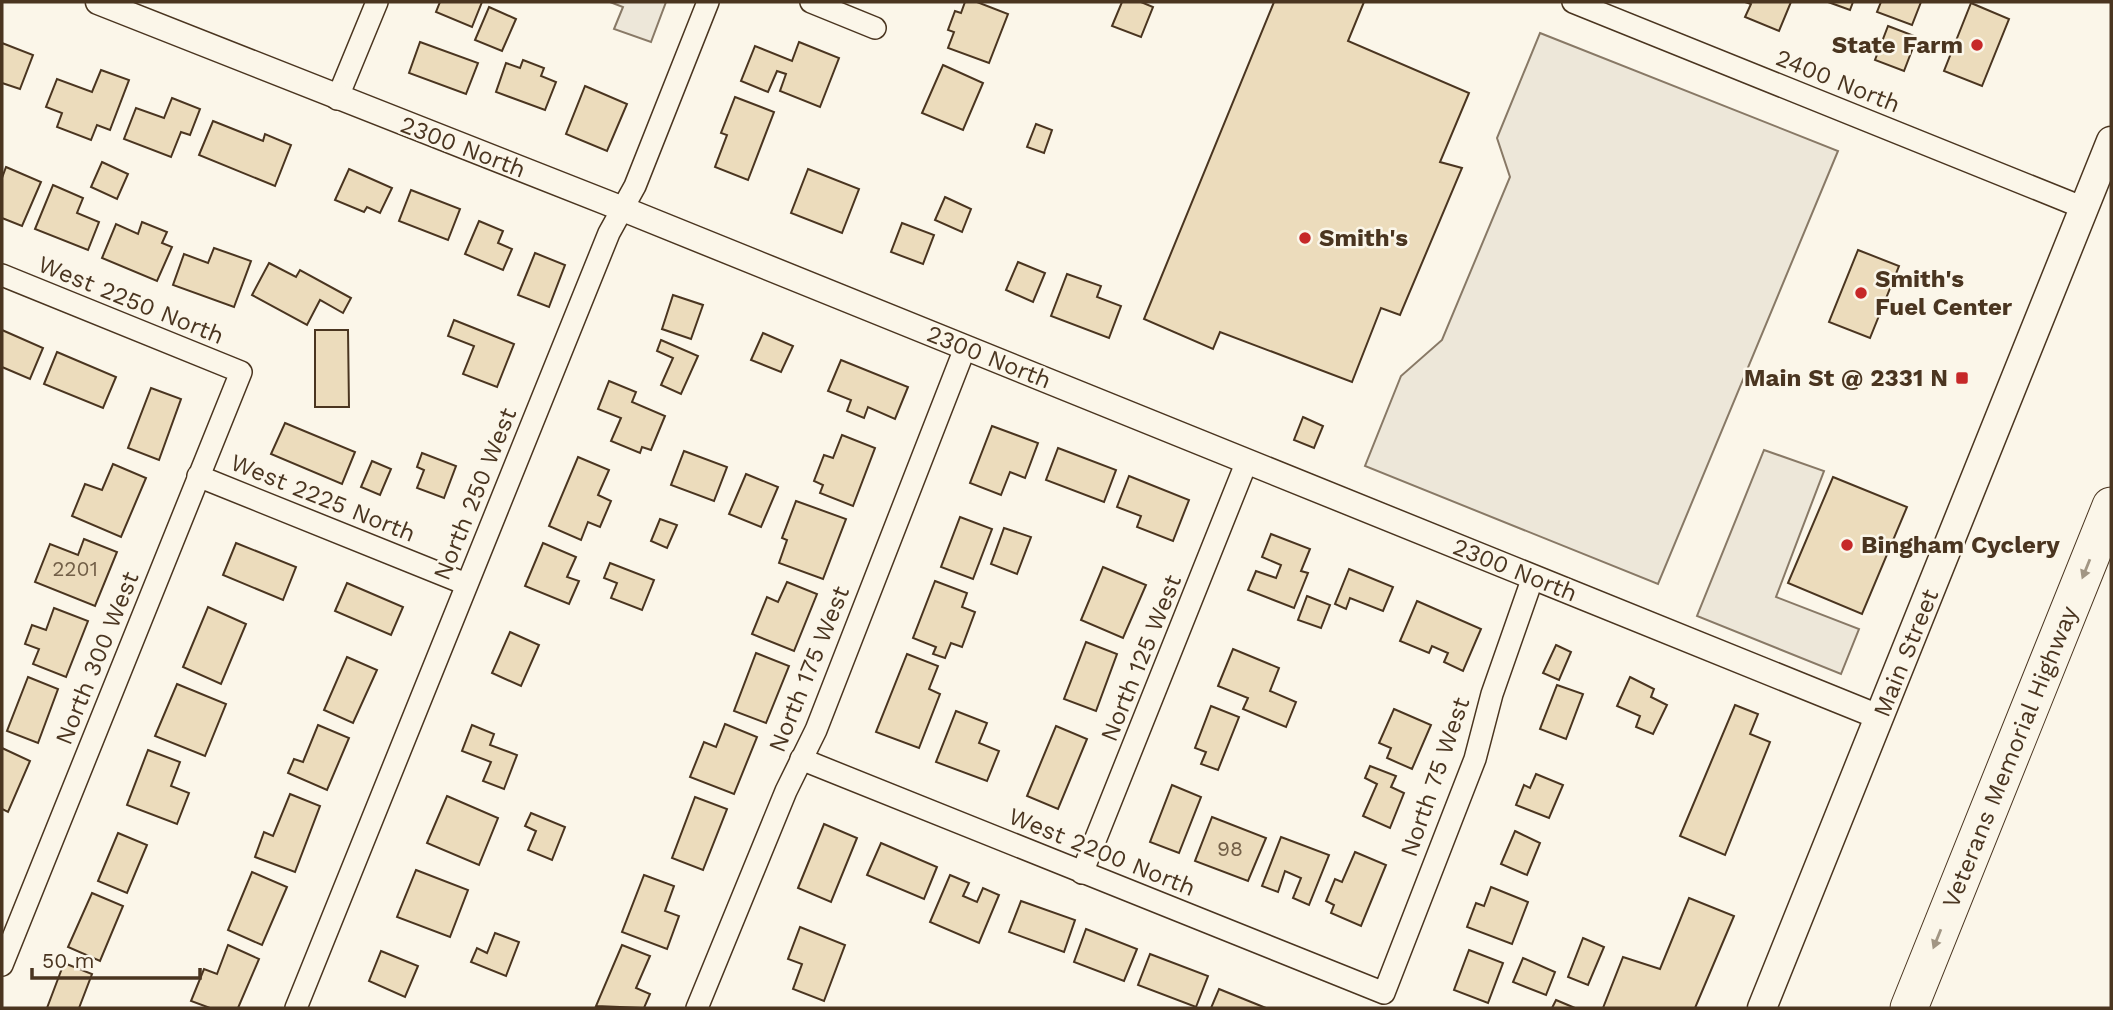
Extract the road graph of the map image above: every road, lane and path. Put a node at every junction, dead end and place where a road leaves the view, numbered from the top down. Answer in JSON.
{"nodes":[{"id":1,"x":100,"y":2,"type":"edge"},
{"id":2,"x":377,"y":2,"type":"edge"},
{"id":3,"x":708,"y":2,"type":"edge"},
{"id":4,"x":811,"y":2,"type":"edge"},
{"id":5,"x":1573,"y":2,"type":"edge"},
{"id":6,"x":876,"y":28,"type":"dead end"},
{"id":7,"x":337,"y":99,"type":"junction"},
{"id":8,"x":2111,"y":141,"type":"edge"},
{"id":9,"x":2084,"y":208,"type":"junction"},
{"id":10,"x":623,"y":209,"type":"junction"},
{"id":11,"x":2,"y":275,"type":"edge"},
{"id":12,"x":965,"y":348,"type":"junction"},
{"id":13,"x":242,"y":372,"type":"joint"},
{"id":14,"x":1247,"y":461,"type":"junction"},
{"id":15,"x":198,"y":476,"type":"junction"},
{"id":16,"x":2111,"y":506,"type":"edge"},
{"id":17,"x":1534,"y":577,"type":"junction"},
{"id":18,"x":466,"y":584,"type":"junction"},
{"id":19,"x":1879,"y":717,"type":"junction"},
{"id":20,"x":802,"y":759,"type":"junction"},
{"id":21,"x":1082,"y":873,"type":"junction"},
{"id":22,"x":2,"y":965,"type":"edge"},
{"id":23,"x":1384,"y":993,"type":"joint"},
{"id":24,"x":296,"y":1008,"type":"edge"},
{"id":25,"x":697,"y":1008,"type":"edge"},
{"id":26,"x":1762,"y":1008,"type":"edge"},
{"id":27,"x":1909,"y":1008,"type":"edge"}],
"edges":[{"from":1,"to":7,"type":"street","name":"2300 North"},
{"from":2,"to":7,"type":"street"},
{"from":3,"to":10,"type":"street","name":"North 250 West"},
{"from":4,"to":6,"type":"street"},
{"from":5,"to":9,"type":"street","name":"2400 North"},
{"from":7,"to":10,"type":"street","name":"2300 North"},
{"from":8,"to":9,"type":"main road","name":"Main Street"},
{"from":9,"to":19,"type":"main road","name":"Main Street"},
{"from":10,"to":12,"type":"street","name":"2300 North"},
{"from":10,"to":18,"type":"street","name":"North 250 West"},
{"from":11,"to":13,"type":"street","name":"West 2250 North"},
{"from":12,"to":14,"type":"street","name":"2300 North"},
{"from":12,"to":20,"type":"street","name":"North 175 West"},
{"from":13,"to":15,"type":"street","name":"North 300 West"},
{"from":14,"to":17,"type":"street","name":"2300 North"},
{"from":14,"to":21,"type":"street","name":"North 125 West"},
{"from":15,"to":18,"type":"street","name":"West 2225 North"},
{"from":15,"to":22,"type":"street","name":"North 300 West"},
{"from":16,"to":27,"type":"highway","name":"Veterans Memorial Highway","one_way":true},
{"from":17,"to":19,"type":"street","name":"2300 North"},
{"from":17,"to":23,"type":"street","name":"North 75 West"},
{"from":18,"to":24,"type":"street","name":"North 250 West"},
{"from":19,"to":26,"type":"main road","name":"Main Street"},
{"from":20,"to":21,"type":"street","name":"West 2200 North"},
{"from":20,"to":25,"type":"street","name":"North 175 West"},
{"from":21,"to":23,"type":"street","name":"West 2200 North"}]}
